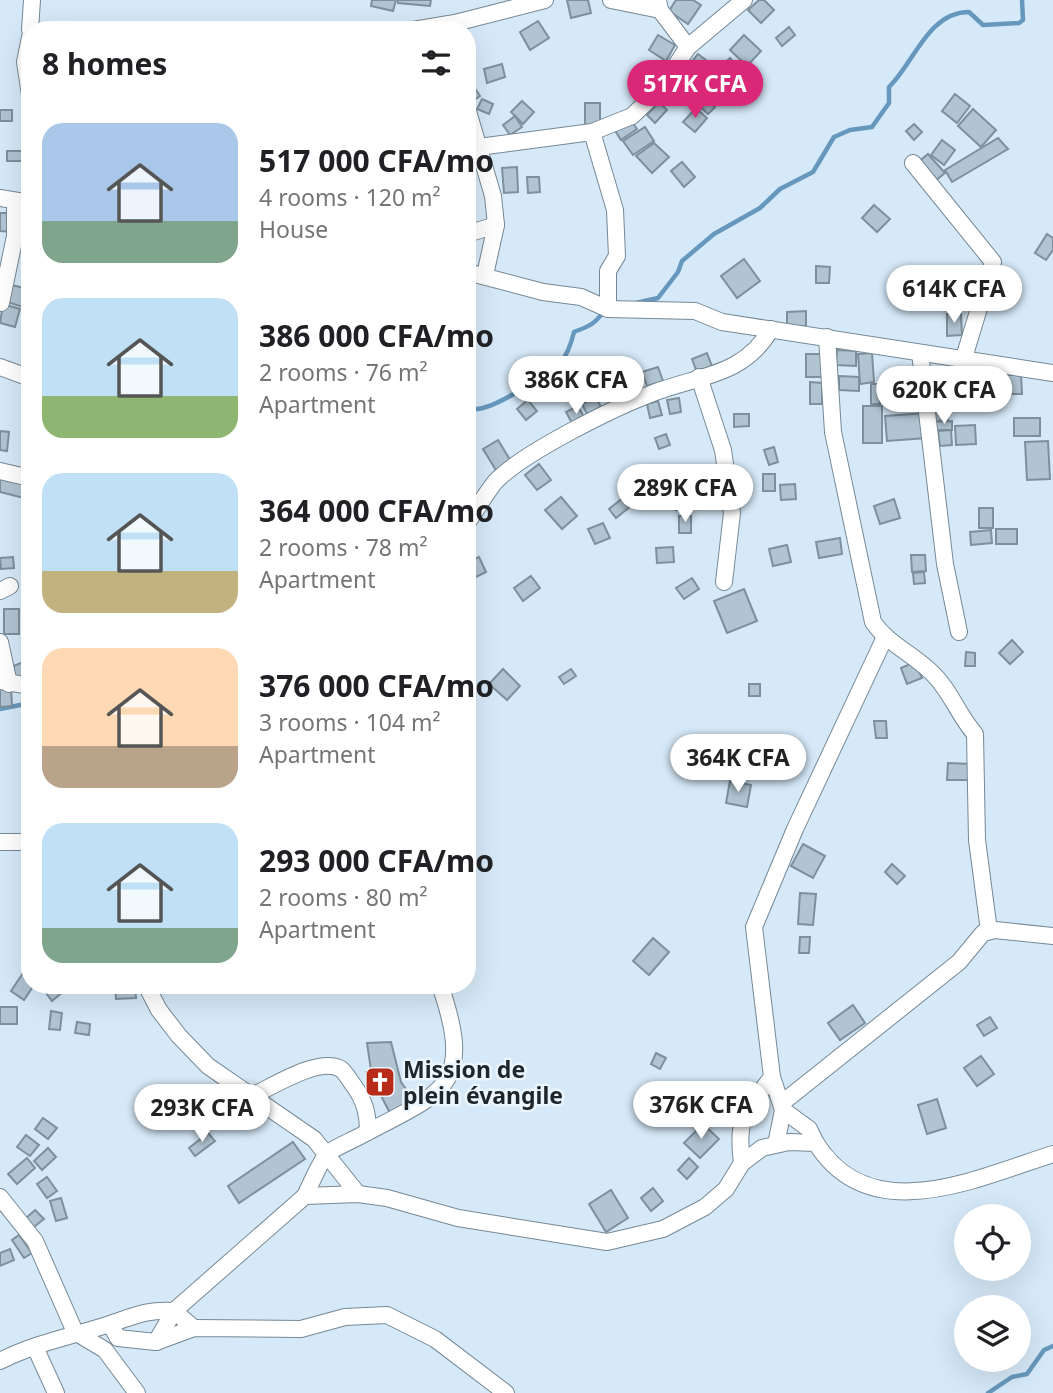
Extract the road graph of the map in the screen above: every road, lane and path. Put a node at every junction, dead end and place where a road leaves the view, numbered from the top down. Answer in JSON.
{"nodes":[{"id":1,"x":32,"y":0,"type":"edge"},
{"id":2,"x":545,"y":0,"type":"edge"},
{"id":3,"x":611,"y":0,"type":"edge"},
{"id":4,"x":744,"y":0,"type":"edge"},
{"id":5,"x":659,"y":5,"type":"edge"},
{"id":6,"x":31,"y":21,"type":"edge"},
{"id":7,"x":472,"y":21,"type":"edge"},
{"id":8,"x":688,"y":47,"type":"junction"},
{"id":9,"x":592,"y":132,"type":"junction"},
{"id":10,"x":476,"y":135,"type":"edge"},
{"id":11,"x":480,"y":147,"type":"junction"},
{"id":12,"x":913,"y":163,"type":"dead end"},
{"id":13,"x":15,"y":201,"type":"edge"},
{"id":14,"x":496,"y":225,"type":"junction"},
{"id":15,"x":476,"y":231,"type":"edge"},
{"id":16,"x":3,"y":269,"type":"edge"},
{"id":17,"x":476,"y":273,"type":"edge"},
{"id":18,"x":485,"y":275,"type":"junction"},
{"id":19,"x":1,"y":303,"type":"edge"},
{"id":20,"x":608,"y":309,"type":"junction"},
{"id":21,"x":771,"y":329,"type":"junction"},
{"id":22,"x":827,"y":337,"type":"junction"},
{"id":23,"x":920,"y":353,"type":"junction"},
{"id":24,"x":963,"y":361,"type":"junction"},
{"id":25,"x":0,"y":367,"type":"edge"},
{"id":26,"x":1053,"y":373,"type":"edge"},
{"id":27,"x":21,"y":375,"type":"edge"},
{"id":28,"x":699,"y":377,"type":"junction"},
{"id":29,"x":0,"y":471,"type":"edge"},
{"id":30,"x":21,"y":476,"type":"edge"},
{"id":31,"x":476,"y":512,"type":"edge"},
{"id":32,"x":724,"y":582,"type":"dead end"},
{"id":33,"x":959,"y":632,"type":"dead end"},
{"id":34,"x":885,"y":637,"type":"junction"},
{"id":35,"x":0,"y":642,"type":"edge"},
{"id":36,"x":5,"y":682,"type":"edge"},
{"id":37,"x":0,"y":842,"type":"edge"},
{"id":38,"x":21,"y":842,"type":"edge"},
{"id":39,"x":989,"y":930,"type":"junction"},
{"id":40,"x":1053,"y":936,"type":"edge"},
{"id":41,"x":151,"y":994,"type":"edge"},
{"id":42,"x":443,"y":994,"type":"edge"},
{"id":43,"x":772,"y":1077,"type":"junction"},
{"id":44,"x":250,"y":1097,"type":"junction"},
{"id":45,"x":783,"y":1106,"type":"junction"},
{"id":46,"x":368,"y":1132,"type":"junction"},
{"id":47,"x":816,"y":1143,"type":"junction"},
{"id":48,"x":776,"y":1144,"type":"junction"},
{"id":49,"x":326,"y":1154,"type":"junction"},
{"id":50,"x":1053,"y":1154,"type":"edge"},
{"id":51,"x":743,"y":1163,"type":"junction"},
{"id":52,"x":358,"y":1194,"type":"junction"},
{"id":53,"x":305,"y":1196,"type":"junction"},
{"id":54,"x":0,"y":1197,"type":"edge"},
{"id":55,"x":174,"y":1311,"type":"junction"},
{"id":56,"x":110,"y":1324,"type":"junction"},
{"id":57,"x":194,"y":1328,"type":"junction"},
{"id":58,"x":75,"y":1332,"type":"junction"},
{"id":59,"x":156,"y":1342,"type":"junction"},
{"id":60,"x":35,"y":1347,"type":"junction"},
{"id":61,"x":0,"y":1362,"type":"edge"},
{"id":62,"x":56,"y":1393,"type":"edge"},
{"id":63,"x":137,"y":1393,"type":"edge"},
{"id":64,"x":506,"y":1393,"type":"edge"}],
"edges":[{"from":1,"to":6,"type":"street"},
{"from":2,"to":7,"type":"street"},
{"from":3,"to":5,"type":"street"},
{"from":4,"to":8,"type":"street"},
{"from":5,"to":8,"type":"street"},
{"from":8,"to":9,"type":"street"},
{"from":9,"to":11,"type":"street"},
{"from":9,"to":20,"type":"street"},
{"from":10,"to":11,"type":"street"},
{"from":11,"to":14,"type":"street"},
{"from":12,"to":24,"type":"street"},
{"from":13,"to":16,"type":"street"},
{"from":14,"to":15,"type":"street"},
{"from":14,"to":18,"type":"street"},
{"from":16,"to":19,"type":"street"},
{"from":17,"to":18,"type":"street"},
{"from":18,"to":20,"type":"street"},
{"from":20,"to":21,"type":"street"},
{"from":21,"to":22,"type":"street"},
{"from":21,"to":28,"type":"street"},
{"from":22,"to":23,"type":"street"},
{"from":22,"to":34,"type":"street"},
{"from":23,"to":24,"type":"street"},
{"from":23,"to":33,"type":"street"},
{"from":24,"to":26,"type":"street"},
{"from":25,"to":27,"type":"street"},
{"from":28,"to":31,"type":"street"},
{"from":28,"to":32,"type":"street"},
{"from":29,"to":30,"type":"street"},
{"from":34,"to":39,"type":"street"},
{"from":34,"to":43,"type":"street"},
{"from":35,"to":36,"type":"street"},
{"from":37,"to":38,"type":"street"},
{"from":39,"to":40,"type":"street"},
{"from":39,"to":45,"type":"street"},
{"from":41,"to":44,"type":"street"},
{"from":42,"to":46,"type":"street"},
{"from":43,"to":45,"type":"street"},
{"from":43,"to":51,"type":"street"},
{"from":44,"to":46,"type":"street"},
{"from":44,"to":49,"type":"street"},
{"from":45,"to":47,"type":"street"},
{"from":45,"to":48,"type":"street"},
{"from":46,"to":49,"type":"street"},
{"from":47,"to":48,"type":"street"},
{"from":47,"to":50,"type":"street"},
{"from":48,"to":51,"type":"street"},
{"from":49,"to":52,"type":"street"},
{"from":49,"to":53,"type":"street"},
{"from":51,"to":52,"type":"street"},
{"from":52,"to":53,"type":"street"},
{"from":53,"to":55,"type":"street"},
{"from":54,"to":58,"type":"street"},
{"from":55,"to":56,"type":"street"},
{"from":55,"to":57,"type":"street"},
{"from":55,"to":59,"type":"street"},
{"from":56,"to":58,"type":"street"},
{"from":56,"to":59,"type":"street"},
{"from":57,"to":59,"type":"street"},
{"from":57,"to":64,"type":"street"},
{"from":58,"to":60,"type":"street"},
{"from":58,"to":63,"type":"street"},
{"from":60,"to":61,"type":"street"},
{"from":60,"to":62,"type":"street"}]}
